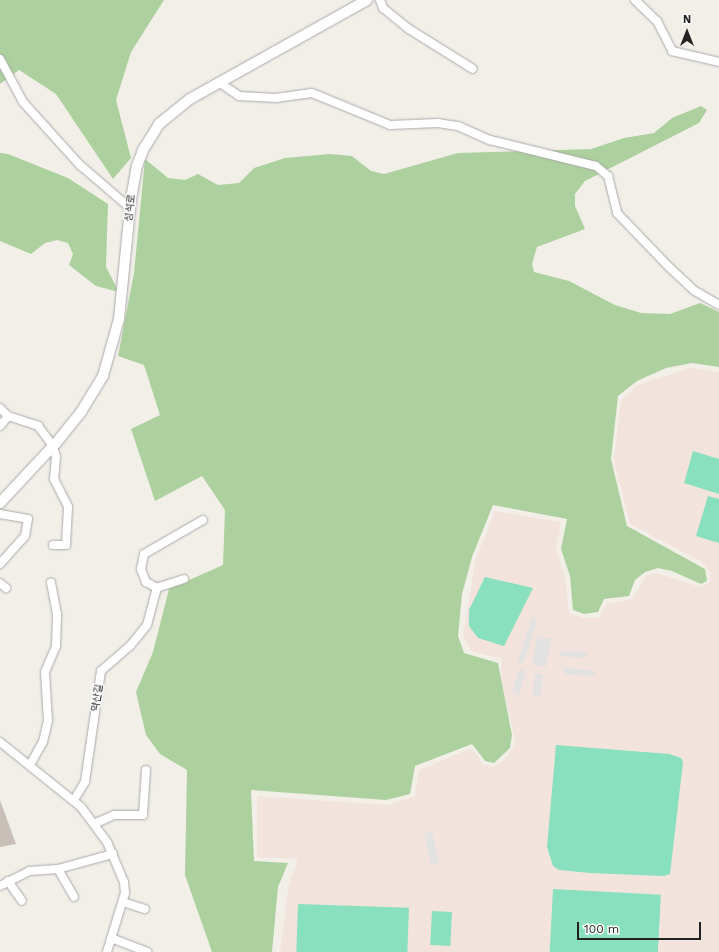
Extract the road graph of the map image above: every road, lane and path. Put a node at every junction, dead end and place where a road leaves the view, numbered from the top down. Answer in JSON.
{"nodes":[{"id":1,"x":368,"y":0,"type":"edge"},
{"id":2,"x":380,"y":0,"type":"edge"},
{"id":3,"x":636,"y":0,"type":"edge"},
{"id":4,"x":0,"y":59,"type":"edge"},
{"id":5,"x":719,"y":62,"type":"edge"},
{"id":6,"x":473,"y":69,"type":"dead end"},
{"id":7,"x":220,"y":83,"type":"junction"},
{"id":8,"x":130,"y":208,"type":"junction"},
{"id":9,"x":719,"y":305,"type":"edge"},
{"id":10,"x":0,"y":408,"type":"edge"},
{"id":11,"x":8,"y":416,"type":"junction"},
{"id":12,"x":0,"y":426,"type":"edge"},
{"id":13,"x":53,"y":446,"type":"junction"},
{"id":14,"x":0,"y":503,"type":"edge"},
{"id":15,"x":0,"y":514,"type":"edge"},
{"id":16,"x":203,"y":520,"type":"dead end"},
{"id":17,"x":53,"y":545,"type":"dead end"},
{"id":18,"x":0,"y":564,"type":"edge"},
{"id":19,"x":184,"y":579,"type":"dead end"},
{"id":20,"x":51,"y":583,"type":"dead end"},
{"id":21,"x":157,"y":588,"type":"junction"},
{"id":22,"x":0,"y":742,"type":"edge"},
{"id":23,"x":30,"y":765,"type":"junction"},
{"id":24,"x":146,"y":770,"type":"dead end"},
{"id":25,"x":74,"y":800,"type":"junction"},
{"id":26,"x":96,"y":823,"type":"junction"},
{"id":27,"x":113,"y":854,"type":"junction"},
{"id":28,"x":58,"y":870,"type":"junction"},
{"id":29,"x":8,"y":881,"type":"junction"},
{"id":30,"x":0,"y":886,"type":"edge"},
{"id":31,"x":74,"y":897,"type":"dead end"},
{"id":32,"x":22,"y":901,"type":"dead end"},
{"id":33,"x":123,"y":902,"type":"junction"},
{"id":34,"x":145,"y":909,"type":"dead end"},
{"id":35,"x":111,"y":938,"type":"junction"},
{"id":36,"x":107,"y":952,"type":"edge"},
{"id":37,"x":146,"y":952,"type":"edge"}],
"edges":[{"from":1,"to":7,"type":"street","name":"성석로"},
{"from":2,"to":6,"type":"street"},
{"from":3,"to":5,"type":"street"},
{"from":4,"to":8,"type":"street"},
{"from":7,"to":8,"type":"street","name":"성석로"},
{"from":7,"to":9,"type":"street"},
{"from":8,"to":13,"type":"street","name":"성석로"},
{"from":10,"to":11,"type":"street"},
{"from":11,"to":12,"type":"street"},
{"from":11,"to":13,"type":"street"},
{"from":13,"to":14,"type":"street","name":"성석로"},
{"from":13,"to":17,"type":"street"},
{"from":15,"to":18,"type":"street"},
{"from":16,"to":21,"type":"street"},
{"from":19,"to":21,"type":"street"},
{"from":20,"to":23,"type":"street"},
{"from":21,"to":25,"type":"street","name":"약산길"},
{"from":22,"to":23,"type":"street"},
{"from":23,"to":25,"type":"street"},
{"from":24,"to":26,"type":"street"},
{"from":25,"to":26,"type":"street"},
{"from":26,"to":27,"type":"street"},
{"from":27,"to":28,"type":"street"},
{"from":27,"to":33,"type":"street"},
{"from":28,"to":29,"type":"street"},
{"from":28,"to":31,"type":"street"},
{"from":29,"to":30,"type":"street"},
{"from":29,"to":32,"type":"street"},
{"from":33,"to":34,"type":"street"},
{"from":33,"to":35,"type":"street"},
{"from":35,"to":36,"type":"street"},
{"from":35,"to":37,"type":"street"}]}
